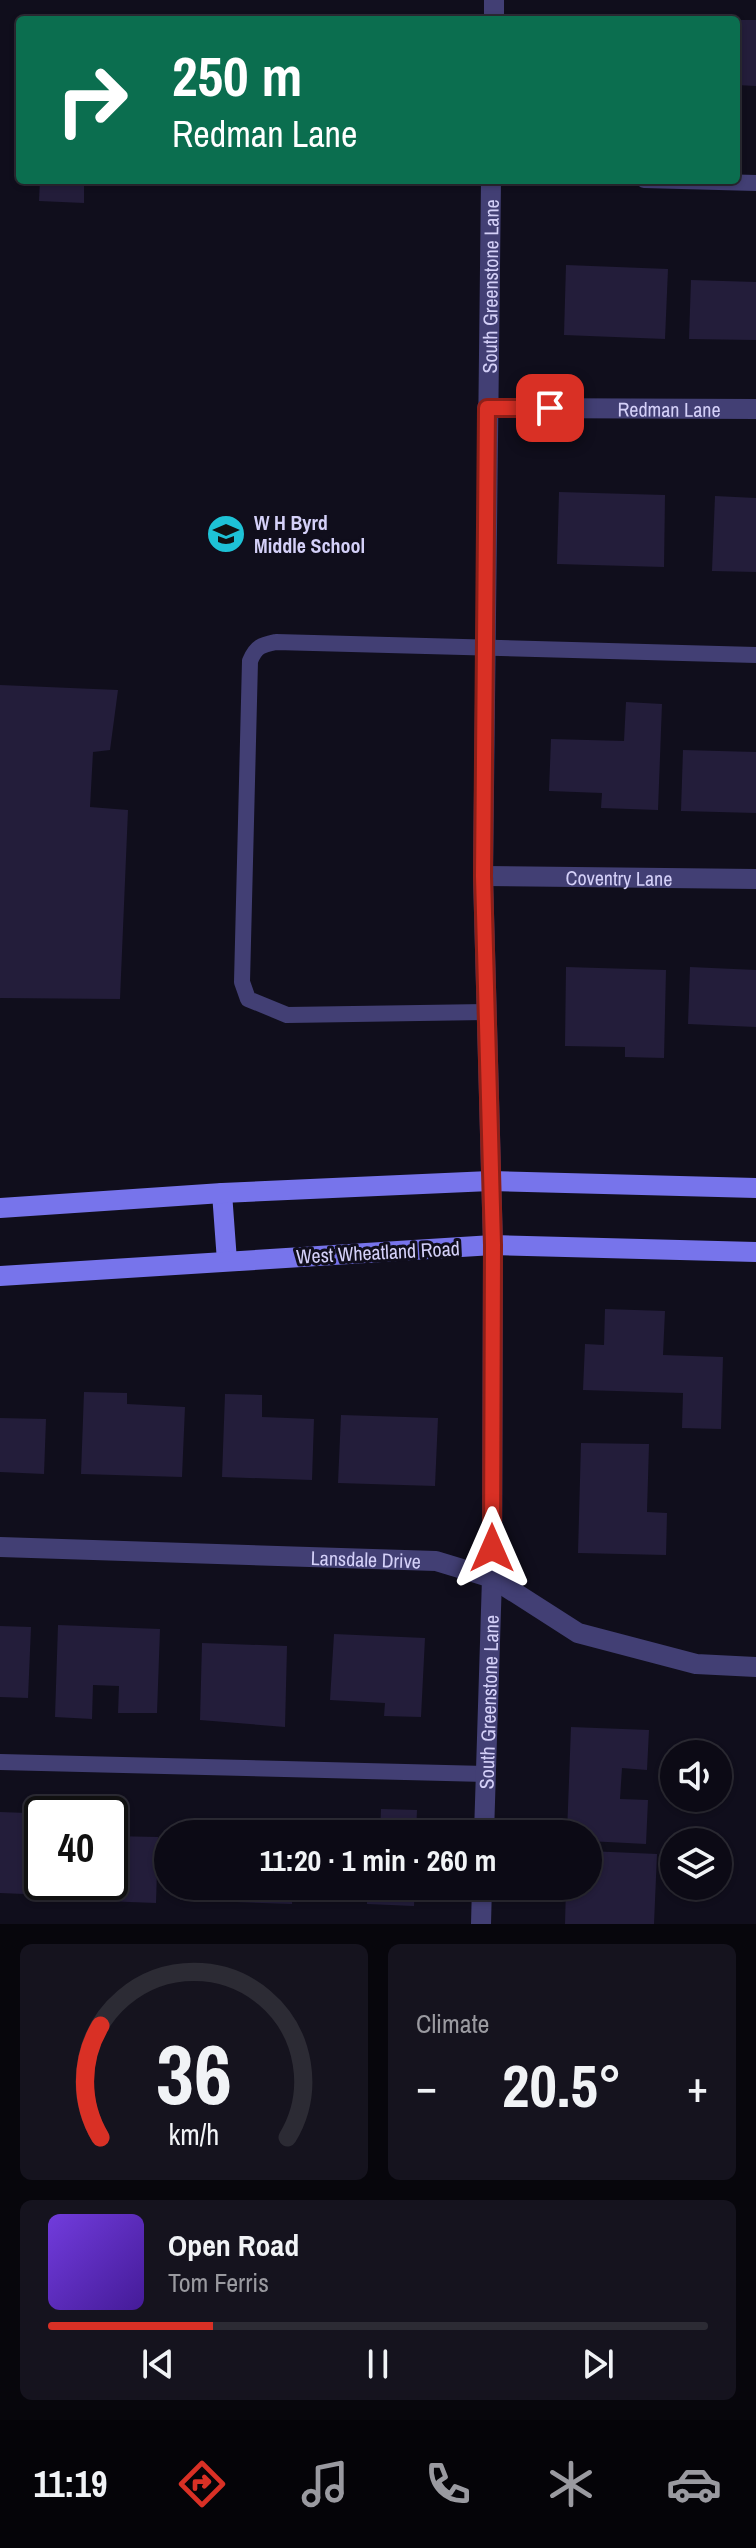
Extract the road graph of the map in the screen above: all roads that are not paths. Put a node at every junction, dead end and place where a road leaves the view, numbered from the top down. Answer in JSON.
{"nodes":[{"id":1,"x":491,"y":184,"type":"edge"},
{"id":2,"x":487,"y":408,"type":"junction"},
{"id":3,"x":756,"y":409,"type":"edge"},
{"id":4,"x":485,"y":648,"type":"junction"},
{"id":5,"x":756,"y":655,"type":"edge"},
{"id":6,"x":483,"y":876,"type":"junction"},
{"id":7,"x":756,"y":879,"type":"edge"},
{"id":8,"x":486,"y":1012,"type":"junction"},
{"id":9,"x":490,"y":1181,"type":"junction"},
{"id":10,"x":756,"y":1188,"type":"edge"},
{"id":11,"x":222,"y":1193,"type":"junction"},
{"id":12,"x":0,"y":1208,"type":"edge"},
{"id":13,"x":493,"y":1245,"type":"junction"},
{"id":14,"x":756,"y":1252,"type":"edge"},
{"id":15,"x":227,"y":1261,"type":"junction"},
{"id":16,"x":0,"y":1276,"type":"edge"},
{"id":17,"x":0,"y":1547,"type":"edge"},
{"id":18,"x":492,"y":1578,"type":"junction"},
{"id":19,"x":756,"y":1667,"type":"edge"},
{"id":20,"x":0,"y":1762,"type":"edge"},
{"id":21,"x":486,"y":1774,"type":"junction"},
{"id":22,"x":484,"y":1820,"type":"edge"},
{"id":23,"x":482,"y":1900,"type":"edge"},
{"id":24,"x":481,"y":1924,"type":"edge"}],
"edges":[{"from":1,"to":2,"type":"street","name":"South Greenstone Lane"},
{"from":2,"to":3,"type":"street","name":"Redman Lane"},
{"from":2,"to":4,"type":"street","name":"South Greenstone Lane"},
{"from":4,"to":5,"type":"lane"},
{"from":4,"to":6,"type":"street","name":"South Greenstone Lane"},
{"from":4,"to":8,"type":"lane"},
{"from":6,"to":7,"type":"street","name":"Coventry Lane"},
{"from":6,"to":8,"type":"street","name":"South Greenstone Lane"},
{"from":8,"to":9,"type":"street","name":"South Greenstone Lane"},
{"from":9,"to":10,"type":"main road"},
{"from":9,"to":11,"type":"main road"},
{"from":9,"to":13,"type":"street","name":"South Greenstone Lane"},
{"from":11,"to":12,"type":"main road"},
{"from":11,"to":15,"type":"main road"},
{"from":13,"to":14,"type":"main road","name":"West Wheatland Road"},
{"from":13,"to":15,"type":"main road","name":"West Wheatland Road"},
{"from":13,"to":18,"type":"street","name":"South Greenstone Lane"},
{"from":15,"to":16,"type":"main road","name":"West Wheatland Road"},
{"from":17,"to":18,"type":"street","name":"Lansdale Drive"},
{"from":18,"to":19,"type":"street","name":"Lansdale Drive"},
{"from":18,"to":21,"type":"street","name":"South Greenstone Lane"},
{"from":20,"to":21,"type":"lane"},
{"from":21,"to":22,"type":"street","name":"South Greenstone Lane"},
{"from":23,"to":24,"type":"street"}]}
